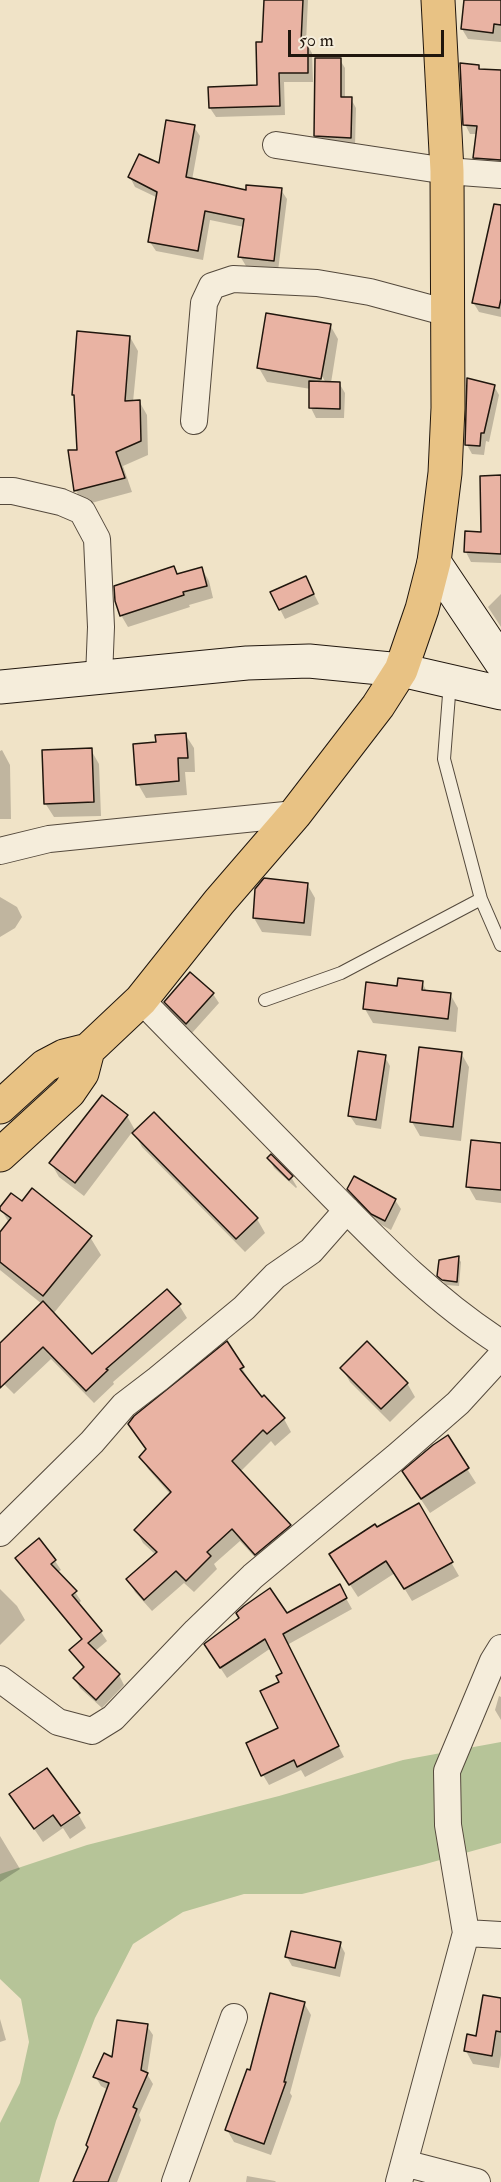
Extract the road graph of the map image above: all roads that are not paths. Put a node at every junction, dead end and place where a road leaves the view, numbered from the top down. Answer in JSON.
{"nodes":[{"id":1,"x":438,"y":0,"type":"edge"},
{"id":2,"x":276,"y":145,"type":"dead end"},
{"id":3,"x":447,"y":171,"type":"junction"},
{"id":4,"x":501,"y":175,"type":"edge"},
{"id":5,"x":448,"y":313,"type":"junction"},
{"id":6,"x":194,"y":421,"type":"dead end"},
{"id":7,"x":0,"y":491,"type":"edge"},
{"id":8,"x":434,"y":562,"type":"junction"},
{"id":9,"x":501,"y":662,"type":"edge"},
{"id":10,"x":401,"y":670,"type":"junction"},
{"id":11,"x":99,"y":677,"type":"junction"},
{"id":12,"x":450,"y":681,"type":"junction"},
{"id":13,"x":0,"y":687,"type":"edge"},
{"id":14,"x":501,"y":693,"type":"edge"},
{"id":15,"x":294,"y":814,"type":"junction"},
{"id":16,"x":0,"y":851,"type":"edge"},
{"id":17,"x":481,"y":899,"type":"junction"},
{"id":18,"x":501,"y":945,"type":"edge"},
{"id":19,"x":141,"y":1000,"type":"junction"},
{"id":20,"x":265,"y":1000,"type":"dead end"},
{"id":21,"x":88,"y":1050,"type":"junction"},
{"id":22,"x":0,"y":1107,"type":"edge"},
{"id":23,"x":0,"y":1155,"type":"edge"},
{"id":24,"x":347,"y":1210,"type":"junction"},
{"id":25,"x":501,"y":1343,"type":"edge"},
{"id":26,"x":501,"y":1356,"type":"edge"},
{"id":27,"x":0,"y":1533,"type":"edge"},
{"id":28,"x":501,"y":1648,"type":"edge"},
{"id":29,"x":0,"y":1679,"type":"edge"},
{"id":30,"x":466,"y":1933,"type":"junction"},
{"id":31,"x":501,"y":1935,"type":"edge"},
{"id":32,"x":234,"y":2017,"type":"dead end"},
{"id":33,"x":401,"y":2172,"type":"edge"},
{"id":34,"x":175,"y":2182,"type":"edge"},
{"id":35,"x":477,"y":2182,"type":"edge"}],
"edges":[{"from":1,"to":3,"type":"highway"},
{"from":2,"to":3,"type":"street"},
{"from":3,"to":4,"type":"street"},
{"from":3,"to":5,"type":"highway"},
{"from":5,"to":6,"type":"street"},
{"from":5,"to":8,"type":"highway"},
{"from":7,"to":11,"type":"street"},
{"from":8,"to":9,"type":"main road"},
{"from":8,"to":10,"type":"highway"},
{"from":10,"to":11,"type":"main road"},
{"from":10,"to":12,"type":"main road"},
{"from":10,"to":15,"type":"highway"},
{"from":11,"to":13,"type":"main road"},
{"from":12,"to":14,"type":"main road"},
{"from":12,"to":17,"type":"lane"},
{"from":15,"to":16,"type":"street"},
{"from":15,"to":19,"type":"highway"},
{"from":17,"to":18,"type":"lane"},
{"from":17,"to":20,"type":"lane"},
{"from":19,"to":21,"type":"highway"},
{"from":19,"to":24,"type":"street"},
{"from":21,"to":22,"type":"highway"},
{"from":21,"to":23,"type":"highway"},
{"from":24,"to":25,"type":"street"},
{"from":24,"to":27,"type":"street"},
{"from":26,"to":29,"type":"street"},
{"from":28,"to":30,"type":"street"},
{"from":30,"to":31,"type":"street"},
{"from":30,"to":33,"type":"street"},
{"from":32,"to":34,"type":"street"},
{"from":33,"to":35,"type":"street"}]}
